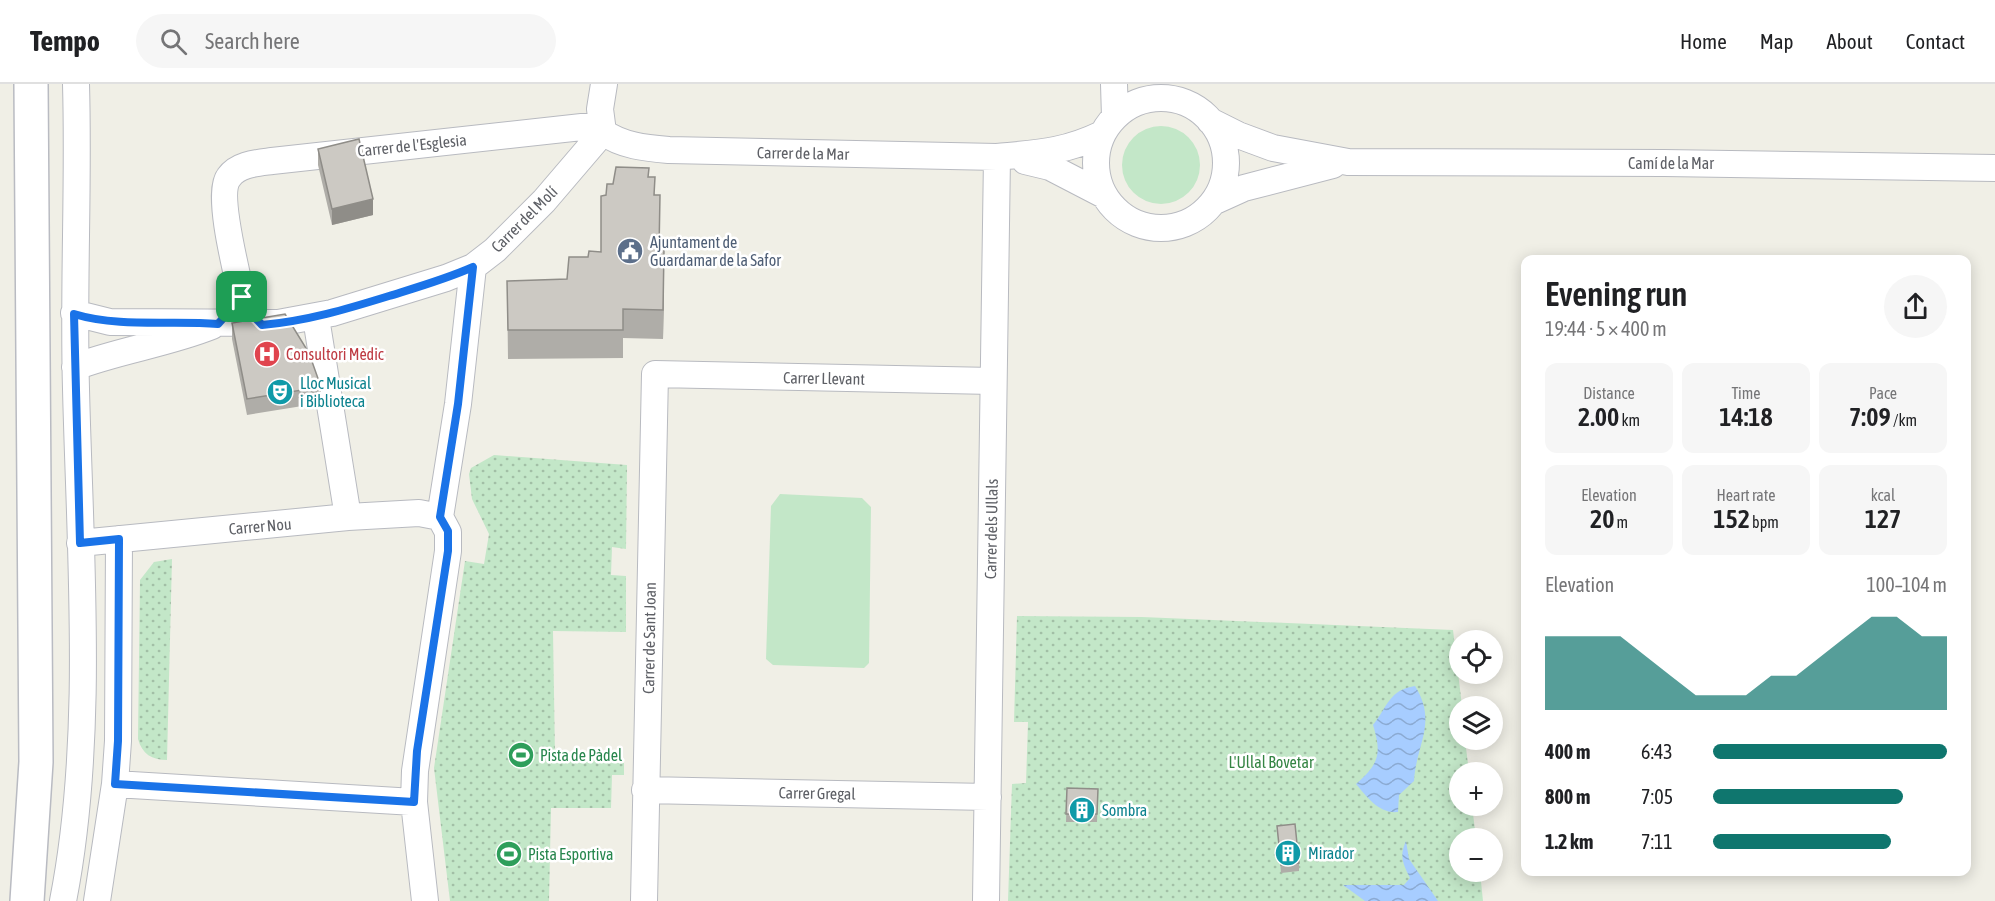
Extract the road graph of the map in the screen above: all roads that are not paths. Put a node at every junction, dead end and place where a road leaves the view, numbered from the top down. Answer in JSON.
{"nodes":[{"id":1,"x":31,"y":84,"type":"edge"},
{"id":2,"x":76,"y":84,"type":"edge"},
{"id":3,"x":604,"y":84,"type":"edge"},
{"id":4,"x":1114,"y":84,"type":"edge"},
{"id":5,"x":1165,"y":84,"type":"edge"},
{"id":6,"x":1202,"y":114,"type":"junction"},
{"id":7,"x":1109,"y":125,"type":"junction"},
{"id":8,"x":601,"y":128,"type":"junction"},
{"id":9,"x":1002,"y":157,"type":"junction"},
{"id":10,"x":1348,"y":162,"type":"junction"},
{"id":11,"x":1995,"y":168,"type":"edge"},
{"id":12,"x":1104,"y":195,"type":"junction"},
{"id":13,"x":1213,"y":202,"type":"junction"},
{"id":14,"x":473,"y":267,"type":"junction"},
{"id":15,"x":242,"y":297,"type":"junction"},
{"id":16,"x":74,"y":314,"type":"junction"},
{"id":17,"x":316,"y":318,"type":"junction"},
{"id":18,"x":218,"y":324,"type":"junction"},
{"id":19,"x":262,"y":325,"type":"junction"},
{"id":20,"x":75,"y":367,"type":"junction"},
{"id":21,"x":655,"y":374,"type":"joint"},
{"id":22,"x":993,"y":381,"type":"junction"},
{"id":23,"x":348,"y":517,"type":"junction"},
{"id":24,"x":440,"y":517,"type":"junction"},
{"id":25,"x":119,"y":539,"type":"junction"},
{"id":26,"x":80,"y":543,"type":"junction"},
{"id":27,"x":115,"y":784,"type":"junction"},
{"id":28,"x":645,"y":790,"type":"junction"},
{"id":29,"x":988,"y":797,"type":"junction"},
{"id":30,"x":414,"y":802,"type":"junction"},
{"id":31,"x":27,"y":901,"type":"edge"},
{"id":32,"x":63,"y":901,"type":"edge"},
{"id":33,"x":98,"y":901,"type":"edge"},
{"id":34,"x":425,"y":901,"type":"edge"},
{"id":35,"x":644,"y":901,"type":"edge"},
{"id":36,"x":986,"y":901,"type":"edge"}],
"edges":[{"from":1,"to":31,"type":"main road"},
{"from":2,"to":16,"type":"street"},
{"from":3,"to":8,"type":"street"},
{"from":4,"to":7,"type":"street"},
{"from":5,"to":6,"type":"street"},
{"from":6,"to":7,"type":"street"},
{"from":6,"to":10,"type":"street","name":"Camí de la Mar"},
{"from":6,"to":13,"type":"street"},
{"from":7,"to":9,"type":"street","name":"Carrer de la Mar"},
{"from":7,"to":12,"type":"street"},
{"from":8,"to":9,"type":"street","name":"Carrer de la Mar"},
{"from":8,"to":14,"type":"street","name":"Carrer del Molí"},
{"from":8,"to":15,"type":"street","name":"Carrer de l'Esglesia"},
{"from":9,"to":12,"type":"street","name":"Carrer de la Mar"},
{"from":9,"to":22,"type":"street","name":"Carrer dels Ullals"},
{"from":10,"to":11,"type":"street","name":"Camí de la Mar"},
{"from":10,"to":13,"type":"street","name":"Camí de la Mar"},
{"from":12,"to":13,"type":"street"},
{"from":14,"to":17,"type":"street","name":"Carrer del Molí"},
{"from":14,"to":24,"type":"street"},
{"from":15,"to":18,"type":"street"},
{"from":15,"to":19,"type":"street"},
{"from":16,"to":18,"type":"street","name":"Carrer del Molí"},
{"from":16,"to":20,"type":"street"},
{"from":17,"to":19,"type":"street","name":"Carrer del Molí"},
{"from":17,"to":23,"type":"street"},
{"from":18,"to":19,"type":"street","name":"Carrer del Molí"},
{"from":18,"to":20,"type":"street"},
{"from":20,"to":26,"type":"street"},
{"from":21,"to":22,"type":"street","name":"Carrer Llevant"},
{"from":21,"to":28,"type":"street","name":"Carrer de Sant Joan"},
{"from":22,"to":29,"type":"street","name":"Carrer dels Ullals"},
{"from":23,"to":24,"type":"street","name":"Carrer Nou"},
{"from":23,"to":25,"type":"street","name":"Carrer Nou"},
{"from":24,"to":30,"type":"street"},
{"from":25,"to":26,"type":"street","name":"Carrer Nou"},
{"from":25,"to":27,"type":"street"},
{"from":26,"to":32,"type":"street"},
{"from":27,"to":30,"type":"street"},
{"from":27,"to":33,"type":"street"},
{"from":28,"to":29,"type":"street","name":"Carrer Gregal"},
{"from":28,"to":35,"type":"street","name":"Carrer de Sant Joan"},
{"from":29,"to":36,"type":"street","name":"Carrer dels Ullals"},
{"from":30,"to":34,"type":"street"}]}
